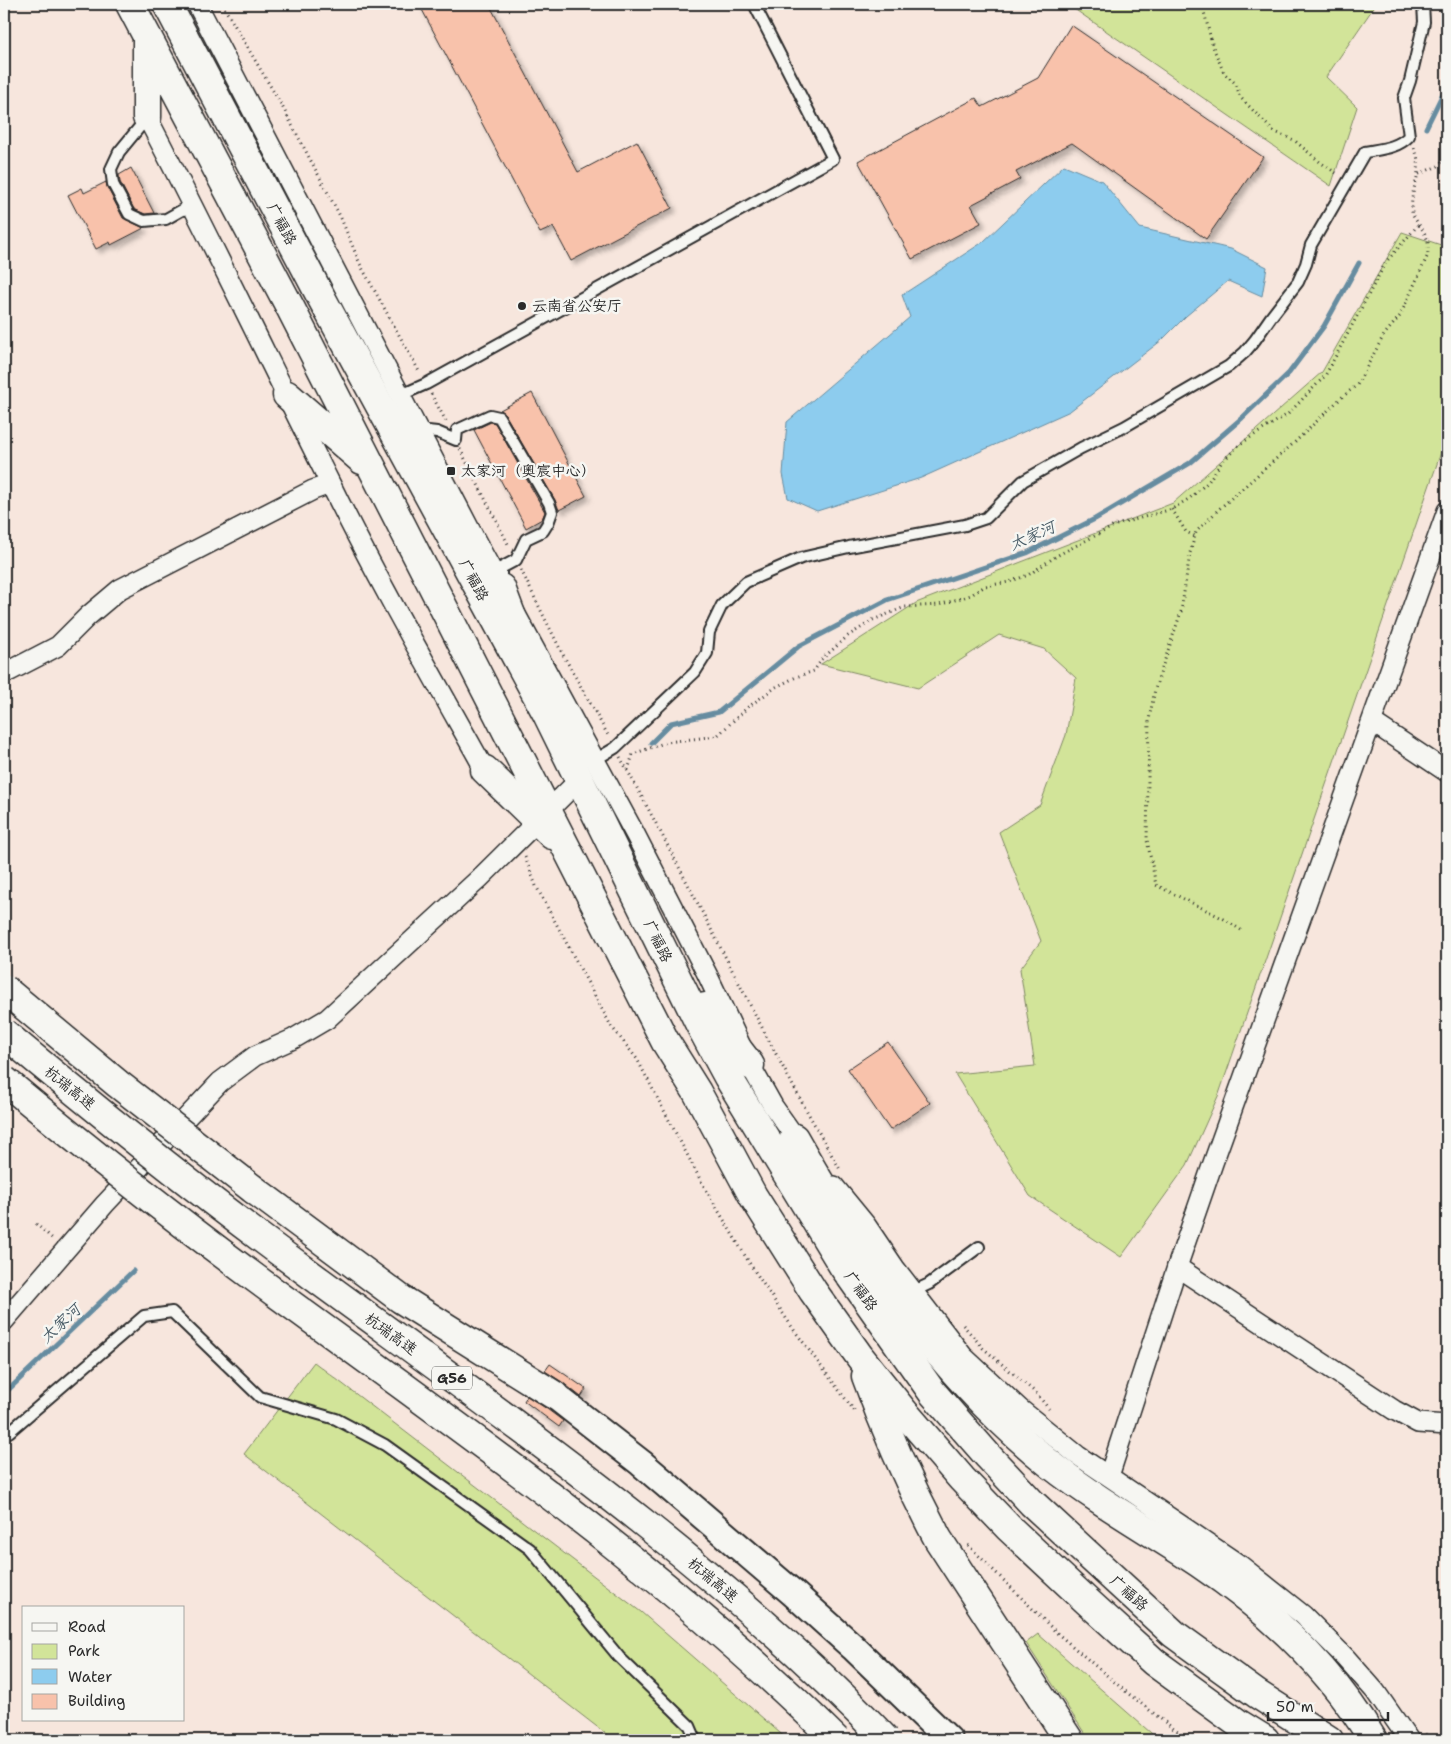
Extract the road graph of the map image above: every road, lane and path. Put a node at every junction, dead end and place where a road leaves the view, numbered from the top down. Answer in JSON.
{"nodes":[{"id":1,"x":130,"y":4,"type":"edge"},
{"id":2,"x":166,"y":4,"type":"edge"},
{"id":3,"x":197,"y":4,"type":"edge"},
{"id":4,"x":222,"y":4,"type":"edge"},
{"id":5,"x":754,"y":4,"type":"edge"},
{"id":6,"x":1202,"y":4,"type":"edge"},
{"id":7,"x":1423,"y":4,"type":"edge"},
{"id":8,"x":147,"y":36,"type":"junction"},
{"id":9,"x":147,"y":117,"type":"junction"},
{"id":10,"x":1409,"y":136,"type":"junction"},
{"id":11,"x":1447,"y":156,"type":"edge"},
{"id":12,"x":1419,"y":174,"type":"junction"},
{"id":13,"x":1348,"y":181,"type":"junction"},
{"id":14,"x":195,"y":209,"type":"junction"},
{"id":15,"x":1419,"y":224,"type":"junction"},
{"id":16,"x":426,"y":384,"type":"junction"},
{"id":17,"x":288,"y":395,"type":"junction"},
{"id":18,"x":401,"y":396,"type":"junction"},
{"id":19,"x":419,"y":430,"type":"junction"},
{"id":20,"x":456,"y":440,"type":"junction"},
{"id":21,"x":371,"y":468,"type":"junction"},
{"id":22,"x":330,"y":484,"type":"junction"},
{"id":23,"x":1172,"y":510,"type":"junction"},
{"id":24,"x":1447,"y":511,"type":"edge"},
{"id":25,"x":1195,"y":536,"type":"junction"},
{"id":26,"x":516,"y":560,"type":"junction"},
{"id":27,"x":501,"y":588,"type":"junction"},
{"id":28,"x":4,"y":674,"type":"edge"},
{"id":29,"x":546,"y":712,"type":"junction"},
{"id":30,"x":1372,"y":722,"type":"junction"},
{"id":31,"x":615,"y":748,"type":"junction"},
{"id":32,"x":485,"y":770,"type":"joint"},
{"id":33,"x":587,"y":770,"type":"junction"},
{"id":34,"x":627,"y":770,"type":"junction"},
{"id":35,"x":1447,"y":772,"type":"edge"},
{"id":36,"x":542,"y":816,"type":"junction"},
{"id":37,"x":519,"y":841,"type":"junction"},
{"id":38,"x":1241,"y":930,"type":"dead end"},
{"id":39,"x":675,"y":976,"type":"junction"},
{"id":40,"x":4,"y":989,"type":"edge"},
{"id":41,"x":4,"y":1033,"type":"edge"},
{"id":42,"x":750,"y":1065,"type":"junction"},
{"id":43,"x":4,"y":1080,"type":"edge"},
{"id":44,"x":794,"y":1138,"type":"junction"},
{"id":45,"x":846,"y":1179,"type":"dead end"},
{"id":46,"x":36,"y":1224,"type":"dead end"},
{"id":47,"x":979,"y":1247,"type":"dead end"},
{"id":48,"x":66,"y":1250,"type":"junction"},
{"id":49,"x":1177,"y":1267,"type":"junction"},
{"id":50,"x":912,"y":1292,"type":"junction"},
{"id":51,"x":7,"y":1310,"type":"edge"},
{"id":52,"x":960,"y":1322,"type":"dead end"},
{"id":53,"x":860,"y":1357,"type":"junction"},
{"id":54,"x":554,"y":1395,"type":"joint"},
{"id":55,"x":1055,"y":1416,"type":"dead end"},
{"id":56,"x":860,"y":1420,"type":"dead end"},
{"id":57,"x":1447,"y":1425,"type":"edge"},
{"id":58,"x":9,"y":1432,"type":"dead end"},
{"id":59,"x":1109,"y":1476,"type":"junction"},
{"id":60,"x":964,"y":1540,"type":"dead end"},
{"id":61,"x":1414,"y":1734,"type":"edge"},
{"id":62,"x":696,"y":1740,"type":"edge"},
{"id":63,"x":836,"y":1740,"type":"edge"},
{"id":64,"x":886,"y":1740,"type":"edge"},
{"id":65,"x":949,"y":1740,"type":"edge"},
{"id":66,"x":1069,"y":1740,"type":"edge"},
{"id":67,"x":1188,"y":1740,"type":"edge"},
{"id":68,"x":1265,"y":1740,"type":"edge"},
{"id":69,"x":1328,"y":1740,"type":"edge"},
{"id":70,"x":1373,"y":1740,"type":"edge"},
{"id":71,"x":1432,"y":1740,"type":"edge"}],
"edges":[{"from":1,"to":8,"type":"main road","name":"广福路"},
{"from":2,"to":29,"type":"main road","name":"广福路"},
{"from":3,"to":18,"type":"street"},
{"from":4,"to":16,"type":"path"},
{"from":5,"to":16,"type":"lane"},
{"from":6,"to":13,"type":"path"},
{"from":7,"to":10,"type":"lane"},
{"from":8,"to":9,"type":"main road"},
{"from":8,"to":21,"type":"main road","name":"广福路"},
{"from":9,"to":14,"type":"street"},
{"from":9,"to":14,"type":"lane"},
{"from":10,"to":12,"type":"path"},
{"from":10,"to":13,"type":"lane"},
{"from":11,"to":12,"type":"path"},
{"from":12,"to":15,"type":"path"},
{"from":13,"to":31,"type":"lane"},
{"from":14,"to":17,"type":"street"},
{"from":15,"to":23,"type":"path"},
{"from":15,"to":25,"type":"path"},
{"from":16,"to":18,"type":"lane"},
{"from":16,"to":20,"type":"path"},
{"from":17,"to":21,"type":"main road"},
{"from":17,"to":22,"type":"street"},
{"from":18,"to":19,"type":"street"},
{"from":19,"to":20,"type":"lane"},
{"from":19,"to":27,"type":"street"},
{"from":20,"to":26,"type":"path"},
{"from":20,"to":26,"type":"lane"},
{"from":21,"to":36,"type":"main road","name":"广福路"},
{"from":22,"to":28,"type":"street"},
{"from":22,"to":32,"type":"street"},
{"from":23,"to":25,"type":"path"},
{"from":23,"to":34,"type":"path"},
{"from":24,"to":30,"type":"street"},
{"from":25,"to":38,"type":"path"},
{"from":26,"to":27,"type":"lane"},
{"from":26,"to":31,"type":"path"},
{"from":27,"to":29,"type":"main road"},
{"from":27,"to":33,"type":"street"},
{"from":29,"to":33,"type":"main road","name":"广福路"},
{"from":30,"to":35,"type":"street"},
{"from":30,"to":49,"type":"street"},
{"from":31,"to":33,"type":"lane"},
{"from":31,"to":34,"type":"path"},
{"from":32,"to":36,"type":"main road"},
{"from":33,"to":36,"type":"street"},
{"from":33,"to":39,"type":"main road","name":"广福路"},
{"from":33,"to":42,"type":"street"},
{"from":34,"to":45,"type":"path"},
{"from":36,"to":37,"type":"street"},
{"from":36,"to":53,"type":"main road","name":"广福路"},
{"from":37,"to":48,"type":"street"},
{"from":37,"to":56,"type":"path"},
{"from":39,"to":42,"type":"main road"},
{"from":39,"to":69,"type":"main road","name":"广福路"},
{"from":40,"to":54,"type":"main road","bridge":true},
{"from":41,"to":64,"type":"main road","name":"杭瑞高速","number":"G56","bridge":true},
{"from":42,"to":44,"type":"street"},
{"from":43,"to":63,"type":"main road","number":"G56","bridge":true},
{"from":44,"to":50,"type":"street"},
{"from":44,"to":70,"type":"main road"},
{"from":46,"to":48,"type":"path"},
{"from":47,"to":50,"type":"lane"},
{"from":48,"to":51,"type":"street"},
{"from":49,"to":57,"type":"street"},
{"from":49,"to":59,"type":"street"},
{"from":50,"to":59,"type":"street"},
{"from":52,"to":55,"type":"path"},
{"from":53,"to":66,"type":"main road"},
{"from":53,"to":68,"type":"main road","name":"广福路"},
{"from":54,"to":65,"type":"main road"},
{"from":58,"to":62,"type":"lane"},
{"from":59,"to":61,"type":"street"},
{"from":60,"to":67,"type":"path"},
{"from":61,"to":71,"type":"path"}]}
